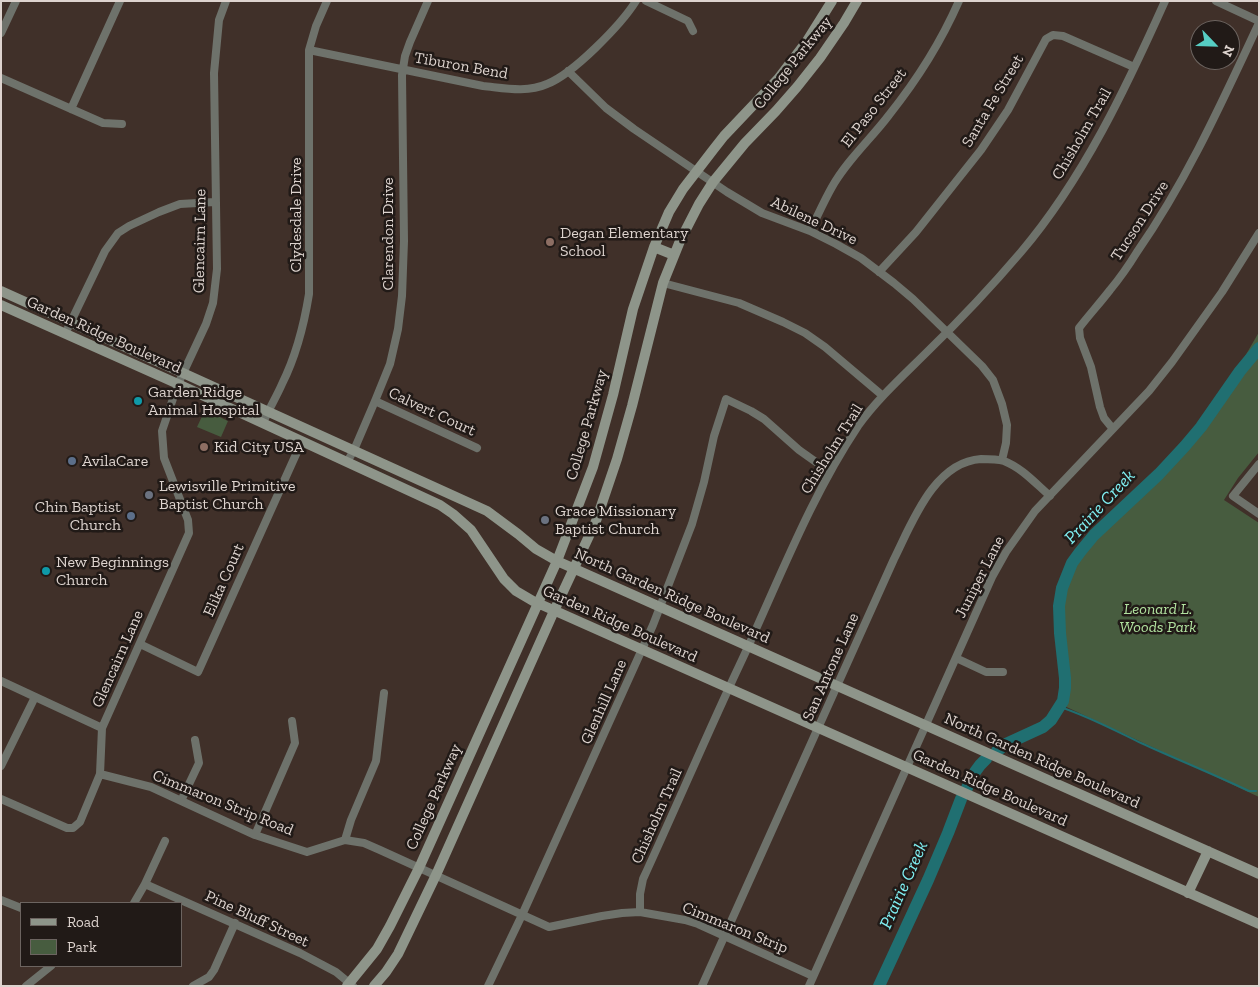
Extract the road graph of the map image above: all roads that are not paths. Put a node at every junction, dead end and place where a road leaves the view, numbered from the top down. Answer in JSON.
{"nodes":[{"id":1,"x":16,"y":1,"type":"edge"},
{"id":2,"x":120,"y":1,"type":"edge"},
{"id":3,"x":226,"y":1,"type":"edge"},
{"id":4,"x":327,"y":1,"type":"edge"},
{"id":5,"x":428,"y":1,"type":"edge"},
{"id":6,"x":636,"y":1,"type":"edge"},
{"id":7,"x":646,"y":1,"type":"edge"},
{"id":8,"x":832,"y":1,"type":"edge"},
{"id":9,"x":857,"y":1,"type":"edge"},
{"id":10,"x":959,"y":1,"type":"edge"},
{"id":11,"x":1165,"y":1,"type":"edge"},
{"id":12,"x":1216,"y":1,"type":"edge"},
{"id":13,"x":1259,"y":22,"type":"edge"},
{"id":14,"x":694,"y":31,"type":"dead end"},
{"id":15,"x":1,"y":33,"type":"edge"},
{"id":16,"x":309,"y":50,"type":"junction"},
{"id":17,"x":1134,"y":67,"type":"junction"},
{"id":18,"x":403,"y":69,"type":"junction"},
{"id":19,"x":568,"y":72,"type":"junction"},
{"id":20,"x":1,"y":78,"type":"edge"},
{"id":21,"x":71,"y":109,"type":"junction"},
{"id":22,"x":122,"y":124,"type":"dead end"},
{"id":23,"x":698,"y":171,"type":"junction"},
{"id":24,"x":713,"y":182,"type":"junction"},
{"id":25,"x":215,"y":202,"type":"junction"},
{"id":26,"x":810,"y":231,"type":"junction"},
{"id":27,"x":1259,"y":233,"type":"edge"},
{"id":28,"x":654,"y":247,"type":"junction"},
{"id":29,"x":674,"y":255,"type":"junction"},
{"id":30,"x":879,"y":272,"type":"junction"},
{"id":31,"x":663,"y":283,"type":"junction"},
{"id":32,"x":1,"y":291,"type":"edge"},
{"id":33,"x":1,"y":305,"type":"edge"},
{"id":34,"x":71,"y":322,"type":"junction"},
{"id":35,"x":948,"y":332,"type":"junction"},
{"id":36,"x":65,"y":334,"type":"junction"},
{"id":37,"x":183,"y":373,"type":"junction"},
{"id":38,"x":178,"y":384,"type":"junction"},
{"id":39,"x":883,"y":396,"type":"junction"},
{"id":40,"x":375,"y":401,"type":"junction"},
{"id":41,"x":268,"y":411,"type":"junction"},
{"id":42,"x":263,"y":423,"type":"junction"},
{"id":43,"x":1113,"y":429,"type":"junction"},
{"id":44,"x":302,"y":441,"type":"junction"},
{"id":45,"x":477,"y":448,"type":"dead end"},
{"id":46,"x":354,"y":450,"type":"junction"},
{"id":47,"x":1002,"y":460,"type":"junction"},
{"id":48,"x":347,"y":462,"type":"junction"},
{"id":49,"x":1259,"y":464,"type":"edge"},
{"id":50,"x":830,"y":472,"type":"junction"},
{"id":51,"x":1050,"y":496,"type":"junction"},
{"id":52,"x":1259,"y":514,"type":"edge"},
{"id":53,"x":557,"y":561,"type":"junction"},
{"id":54,"x":574,"y":569,"type":"junction"},
{"id":55,"x":538,"y":604,"type":"junction"},
{"id":56,"x":660,"y":607,"type":"junction"},
{"id":57,"x":554,"y":611,"type":"junction"},
{"id":58,"x":140,"y":644,"type":"junction"},
{"id":59,"x":748,"y":647,"type":"junction"},
{"id":60,"x":642,"y":650,"type":"junction"},
{"id":61,"x":956,"y":658,"type":"junction"},
{"id":62,"x":1003,"y":672,"type":"dead end"},
{"id":63,"x":1,"y":681,"type":"edge"},
{"id":64,"x":837,"y":686,"type":"junction"},
{"id":65,"x":728,"y":688,"type":"junction"},
{"id":66,"x":384,"y":693,"type":"dead end"},
{"id":67,"x":35,"y":697,"type":"junction"},
{"id":68,"x":292,"y":721,"type":"dead end"},
{"id":69,"x":926,"y":726,"type":"junction"},
{"id":70,"x":102,"y":728,"type":"junction"},
{"id":71,"x":818,"y":728,"type":"junction"},
{"id":72,"x":195,"y":740,"type":"dead end"},
{"id":73,"x":1,"y":766,"type":"edge"},
{"id":74,"x":907,"y":768,"type":"junction"},
{"id":75,"x":100,"y":774,"type":"junction"},
{"id":76,"x":1,"y":799,"type":"edge"},
{"id":77,"x":181,"y":801,"type":"junction"},
{"id":78,"x":255,"y":835,"type":"junction"},
{"id":79,"x":345,"y":840,"type":"junction"},
{"id":80,"x":165,"y":841,"type":"dead end"},
{"id":81,"x":1208,"y":852,"type":"junction"},
{"id":82,"x":419,"y":868,"type":"junction"},
{"id":83,"x":1259,"y":874,"type":"edge"},
{"id":84,"x":436,"y":875,"type":"junction"},
{"id":85,"x":145,"y":884,"type":"junction"},
{"id":86,"x":1188,"y":893,"type":"junction"},
{"id":87,"x":1,"y":900,"type":"edge"},
{"id":88,"x":135,"y":902,"type":"edge"},
{"id":89,"x":20,"y":908,"type":"edge"},
{"id":90,"x":640,"y":912,"type":"junction"},
{"id":91,"x":522,"y":915,"type":"junction"},
{"id":92,"x":235,"y":923,"type":"junction"},
{"id":93,"x":1259,"y":924,"type":"edge"},
{"id":94,"x":724,"y":936,"type":"junction"},
{"id":95,"x":50,"y":967,"type":"edge"},
{"id":96,"x":813,"y":976,"type":"junction"},
{"id":97,"x":350,"y":985,"type":"edge"},
{"id":98,"x":26,"y":986,"type":"edge"},
{"id":99,"x":193,"y":986,"type":"edge"},
{"id":100,"x":374,"y":986,"type":"edge"},
{"id":101,"x":488,"y":986,"type":"edge"},
{"id":102,"x":702,"y":986,"type":"edge"},
{"id":103,"x":809,"y":986,"type":"edge"}],
"edges":[{"from":1,"to":15,"type":"street"},
{"from":2,"to":21,"type":"street"},
{"from":3,"to":25,"type":"street","name":"Glencairn Lane"},
{"from":4,"to":16,"type":"street","name":"Clydesdale Drive"},
{"from":5,"to":18,"type":"street","name":"Clarendon Drive"},
{"from":6,"to":19,"type":"street","name":"Tiburon Bend"},
{"from":7,"to":14,"type":"street"},
{"from":8,"to":23,"type":"main road","name":"College Parkway"},
{"from":9,"to":24,"type":"main road","name":"College Parkway"},
{"from":10,"to":26,"type":"street","name":"El Paso Street"},
{"from":11,"to":17,"type":"street","name":"Chisholm Trail"},
{"from":12,"to":13,"type":"street"},
{"from":13,"to":43,"type":"street","name":"Tucson Drive"},
{"from":16,"to":18,"type":"street","name":"Tiburon Bend"},
{"from":16,"to":41,"type":"street","name":"Clydesdale Drive"},
{"from":17,"to":30,"type":"street","name":"Santa Fe Street"},
{"from":17,"to":35,"type":"street","name":"Chisholm Trail"},
{"from":18,"to":19,"type":"street","name":"Tiburon Bend"},
{"from":18,"to":40,"type":"street","name":"Clarendon Drive"},
{"from":19,"to":23,"type":"street","name":"Abilene Drive"},
{"from":20,"to":21,"type":"street"},
{"from":21,"to":22,"type":"street"},
{"from":23,"to":24,"type":"street","name":"Abilene Drive"},
{"from":23,"to":28,"type":"main road","name":"College Parkway"},
{"from":24,"to":26,"type":"street","name":"Abilene Drive"},
{"from":24,"to":29,"type":"main road","name":"College Parkway"},
{"from":25,"to":34,"type":"street"},
{"from":25,"to":37,"type":"street","name":"Glencairn Lane"},
{"from":26,"to":30,"type":"street","name":"Abilene Drive"},
{"from":27,"to":43,"type":"street","name":"Juniper Lane"},
{"from":28,"to":29,"type":"main road"},
{"from":28,"to":53,"type":"main road","name":"College Parkway"},
{"from":29,"to":31,"type":"main road","name":"College Parkway"},
{"from":30,"to":35,"type":"street","name":"Abilene Drive"},
{"from":31,"to":39,"type":"street"},
{"from":31,"to":54,"type":"main road","name":"College Parkway"},
{"from":32,"to":34,"type":"main road","name":"North Garden Ridge Boulevard"},
{"from":33,"to":36,"type":"main road","name":"Garden Ridge Boulevard"},
{"from":34,"to":36,"type":"street"},
{"from":34,"to":37,"type":"main road","name":"North Garden Ridge Boulevard"},
{"from":35,"to":39,"type":"street","name":"Chisholm Trail"},
{"from":35,"to":47,"type":"street","name":"Abilene Drive"},
{"from":36,"to":38,"type":"main road","name":"Garden Ridge Boulevard"},
{"from":37,"to":38,"type":"street","name":"Glencairn Lane"},
{"from":37,"to":41,"type":"main road","name":"North Garden Ridge Boulevard"},
{"from":38,"to":42,"type":"main road","name":"Garden Ridge Boulevard"},
{"from":38,"to":58,"type":"street","name":"Glencairn Lane"},
{"from":39,"to":50,"type":"street","name":"Chisholm Trail"},
{"from":40,"to":45,"type":"street","name":"Calvert Court"},
{"from":40,"to":46,"type":"street","name":"Clarendon Drive"},
{"from":41,"to":42,"type":"street","name":"Clydesdale Drive"},
{"from":41,"to":46,"type":"main road","name":"North Garden Ridge Boulevard"},
{"from":42,"to":44,"type":"main road","name":"Garden Ridge Boulevard"},
{"from":43,"to":51,"type":"street","name":"Juniper Lane"},
{"from":44,"to":48,"type":"main road","name":"Garden Ridge Boulevard"},
{"from":44,"to":58,"type":"street","name":"Elika Court"},
{"from":46,"to":48,"type":"street","name":"Clarendon Drive"},
{"from":46,"to":53,"type":"main road","name":"North Garden Ridge Boulevard"},
{"from":47,"to":51,"type":"street","name":"San Antone Lane"},
{"from":47,"to":64,"type":"street","name":"San Antone Lane"},
{"from":48,"to":55,"type":"main road","name":"Garden Ridge Boulevard"},
{"from":49,"to":52,"type":"street"},
{"from":50,"to":56,"type":"street","name":"Glenhill Lane"},
{"from":50,"to":59,"type":"street","name":"Chisholm Trail"},
{"from":51,"to":61,"type":"street","name":"Juniper Lane"},
{"from":53,"to":54,"type":"main road","name":"North Garden Ridge Boulevard"},
{"from":53,"to":55,"type":"main road","name":"College Parkway"},
{"from":54,"to":56,"type":"main road","name":"North Garden Ridge Boulevard"},
{"from":54,"to":57,"type":"main road","name":"College Parkway"},
{"from":55,"to":57,"type":"main road","name":"Garden Ridge Boulevard"},
{"from":55,"to":82,"type":"main road","name":"College Parkway"},
{"from":56,"to":59,"type":"main road","name":"North Garden Ridge Boulevard"},
{"from":56,"to":60,"type":"street","name":"Glenhill Lane"},
{"from":57,"to":60,"type":"main road","name":"Garden Ridge Boulevard"},
{"from":57,"to":84,"type":"main road","name":"College Parkway"},
{"from":58,"to":70,"type":"street","name":"Glencairn Lane"},
{"from":59,"to":64,"type":"main road","name":"North Garden Ridge Boulevard"},
{"from":59,"to":65,"type":"street","name":"Chisholm Trail"},
{"from":60,"to":65,"type":"main road","name":"Garden Ridge Boulevard"},
{"from":60,"to":91,"type":"street","name":"Glenhill Lane"},
{"from":61,"to":62,"type":"street"},
{"from":61,"to":69,"type":"street","name":"Juniper Lane"},
{"from":63,"to":67,"type":"street"},
{"from":64,"to":69,"type":"main road","name":"North Garden Ridge Boulevard"},
{"from":64,"to":71,"type":"street","name":"San Antone Lane"},
{"from":65,"to":71,"type":"main road","name":"Garden Ridge Boulevard"},
{"from":65,"to":90,"type":"street","name":"Chisholm Trail"},
{"from":66,"to":79,"type":"street"},
{"from":67,"to":70,"type":"street"},
{"from":67,"to":73,"type":"street"},
{"from":68,"to":78,"type":"street"},
{"from":69,"to":74,"type":"street","name":"Juniper Lane"},
{"from":69,"to":81,"type":"main road","name":"North Garden Ridge Boulevard"},
{"from":70,"to":75,"type":"street","name":"Glencairn Lane"},
{"from":71,"to":74,"type":"main road","name":"Garden Ridge Boulevard"},
{"from":71,"to":94,"type":"street","name":"San Antone Lane"},
{"from":72,"to":77,"type":"street"},
{"from":74,"to":86,"type":"main road","name":"Garden Ridge Boulevard"},
{"from":74,"to":96,"type":"street","name":"Juniper Lane"},
{"from":75,"to":76,"type":"street","name":"Glencairn Lane"},
{"from":75,"to":77,"type":"street","name":"Cimmaron Strip Road"},
{"from":77,"to":78,"type":"street","name":"Cimmaron Strip Road"},
{"from":78,"to":79,"type":"street","name":"Cimmaron Strip Road"},
{"from":79,"to":82,"type":"street"},
{"from":80,"to":85,"type":"street"},
{"from":81,"to":83,"type":"main road","name":"North Garden Ridge Boulevard"},
{"from":81,"to":86,"type":"main road"},
{"from":82,"to":84,"type":"street","name":"Cimmaron Strip"},
{"from":82,"to":97,"type":"main road","name":"College Parkway"},
{"from":84,"to":91,"type":"street","name":"Cimmaron Strip"},
{"from":84,"to":100,"type":"main road","name":"College Parkway"},
{"from":85,"to":88,"type":"street"},
{"from":85,"to":92,"type":"street","name":"Pine Bluff Street"},
{"from":86,"to":93,"type":"main road","name":"Garden Ridge Boulevard"},
{"from":87,"to":89,"type":"street"},
{"from":90,"to":91,"type":"street","name":"Cimmaron Strip"},
{"from":90,"to":94,"type":"street","name":"Cimmaron Strip"},
{"from":91,"to":101,"type":"street","name":"Glenhill Lane"},
{"from":92,"to":97,"type":"street","name":"Pine Bluff Street"},
{"from":92,"to":99,"type":"street"},
{"from":94,"to":96,"type":"street","name":"Cimmaron Strip"},
{"from":94,"to":102,"type":"street","name":"San Antone Lane"},
{"from":95,"to":98,"type":"street"},
{"from":96,"to":103,"type":"street","name":"Juniper Lane"}]}
